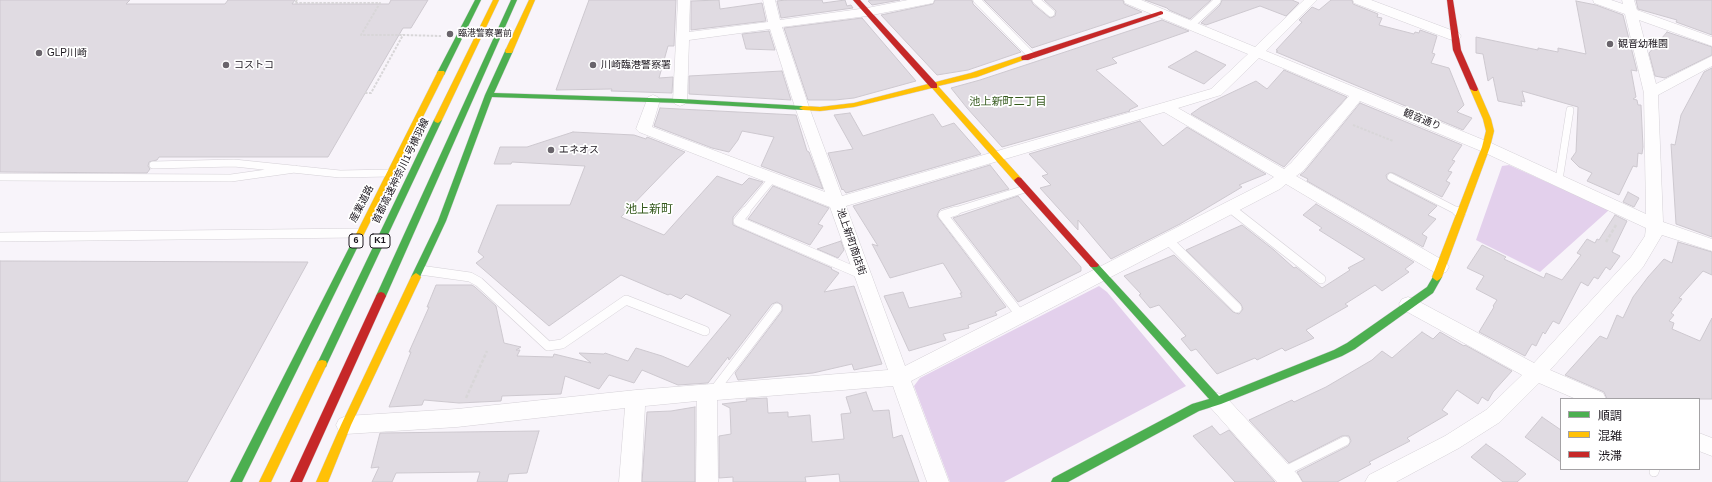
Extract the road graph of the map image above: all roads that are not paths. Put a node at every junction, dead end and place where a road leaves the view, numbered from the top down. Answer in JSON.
{"nodes":[{"id":1,"x":478,"y":0,"type":"edge"},
{"id":2,"x":496,"y":0,"type":"edge"},
{"id":3,"x":514,"y":0,"type":"edge"},
{"id":4,"x":532,"y":0,"type":"edge"},
{"id":5,"x":684,"y":0,"type":"edge"},
{"id":6,"x":769,"y":0,"type":"edge"},
{"id":7,"x":856,"y":0,"type":"edge"},
{"id":8,"x":977,"y":0,"type":"edge"},
{"id":9,"x":1036,"y":0,"type":"edge"},
{"id":10,"x":1130,"y":0,"type":"edge"},
{"id":11,"x":1217,"y":0,"type":"edge"},
{"id":12,"x":1311,"y":0,"type":"edge"},
{"id":13,"x":1359,"y":0,"type":"edge"},
{"id":14,"x":1450,"y":0,"type":"edge"},
{"id":15,"x":1599,"y":0,"type":"edge"},
{"id":16,"x":922,"y":1,"type":"edge"},
{"id":17,"x":1630,"y":6,"type":"edge"},
{"id":18,"x":867,"y":12,"type":"junction"},
{"id":19,"x":1051,"y":13,"type":"dead end"},
{"id":20,"x":1161,"y":13,"type":"junction"},
{"id":21,"x":775,"y":25,"type":"junction"},
{"id":22,"x":1191,"y":25,"type":"junction"},
{"id":23,"x":1454,"y":36,"type":"junction"},
{"id":24,"x":683,"y":37,"type":"junction"},
{"id":25,"x":1712,"y":42,"type":"edge"},
{"id":26,"x":1258,"y":52,"type":"junction"},
{"id":27,"x":1032,"y":56,"type":"junction"},
{"id":28,"x":1712,"y":60,"type":"edge"},
{"id":29,"x":935,"y":86,"type":"junction"},
{"id":30,"x":1651,"y":93,"type":"junction"},
{"id":31,"x":1358,"y":94,"type":"junction"},
{"id":32,"x":489,"y":95,"type":"junction"},
{"id":33,"x":653,"y":100,"type":"junction"},
{"id":34,"x":680,"y":101,"type":"junction"},
{"id":35,"x":1166,"y":106,"type":"junction"},
{"id":36,"x":802,"y":107,"type":"junction"},
{"id":37,"x":1570,"y":110,"type":"dead end"},
{"id":38,"x":1486,"y":147,"type":"junction"},
{"id":39,"x":998,"y":157,"type":"junction"},
{"id":40,"x":153,"y":165,"type":"dead end"},
{"id":41,"x":295,"y":169,"type":"junction"},
{"id":42,"x":390,"y":173,"type":"junction"},
{"id":43,"x":1284,"y":176,"type":"junction"},
{"id":44,"x":0,"y":177,"type":"edge"},
{"id":45,"x":1391,"y":178,"type":"dead end"},
{"id":46,"x":772,"y":179,"type":"junction"},
{"id":47,"x":1559,"y":180,"type":"junction"},
{"id":48,"x":1026,"y":188,"type":"junction"},
{"id":49,"x":837,"y":203,"type":"junction"},
{"id":50,"x":1230,"y":208,"type":"junction"},
{"id":51,"x":1461,"y":213,"type":"junction"},
{"id":52,"x":1655,"y":224,"type":"junction"},
{"id":53,"x":360,"y":233,"type":"junction"},
{"id":54,"x":0,"y":237,"type":"edge"},
{"id":55,"x":1168,"y":240,"type":"junction"},
{"id":56,"x":1712,"y":245,"type":"edge"},
{"id":57,"x":1440,"y":267,"type":"junction"},
{"id":58,"x":419,"y":270,"type":"junction"},
{"id":59,"x":862,"y":274,"type":"junction"},
{"id":60,"x":1103,"y":274,"type":"junction"},
{"id":61,"x":1321,"y":279,"type":"dead end"},
{"id":62,"x":1408,"y":304,"type":"junction"},
{"id":63,"x":776,"y":308,"type":"dead end"},
{"id":64,"x":1237,"y":308,"type":"dead end"},
{"id":65,"x":1021,"y":316,"type":"junction"},
{"id":66,"x":705,"y":331,"type":"dead end"},
{"id":67,"x":1536,"y":373,"type":"junction"},
{"id":68,"x":901,"y":377,"type":"junction"},
{"id":69,"x":710,"y":393,"type":"junction"},
{"id":70,"x":636,"y":398,"type":"junction"},
{"id":71,"x":1594,"y":398,"type":"edge"},
{"id":72,"x":1217,"y":400,"type":"junction"},
{"id":73,"x":346,"y":425,"type":"junction"},
{"id":74,"x":1345,"y":441,"type":"dead end"},
{"id":75,"x":1700,"y":442,"type":"edge"},
{"id":76,"x":1712,"y":447,"type":"edge"},
{"id":77,"x":1287,"y":477,"type":"edge"},
{"id":78,"x":236,"y":482,"type":"edge"},
{"id":79,"x":265,"y":482,"type":"edge"},
{"id":80,"x":296,"y":482,"type":"edge"},
{"id":81,"x":322,"y":482,"type":"edge"},
{"id":82,"x":630,"y":482,"type":"edge"},
{"id":83,"x":707,"y":482,"type":"edge"},
{"id":84,"x":938,"y":482,"type":"edge"},
{"id":85,"x":1057,"y":482,"type":"edge"},
{"id":86,"x":1376,"y":482,"type":"edge"}],
"edges":[{"from":1,"to":42,"type":"main road","name":"産業道路","number":"6"},
{"from":2,"to":79,"type":"main road","name":"首都高速神奈川1号横羽線","number":"K1"},
{"from":3,"to":80,"type":"main road","number":"K1"},
{"from":4,"to":32,"type":"main road"},
{"from":5,"to":24,"type":"street"},
{"from":6,"to":21,"type":"street","name":"池上新町商店街"},
{"from":7,"to":18,"type":"main road"},
{"from":8,"to":27,"type":"lane"},
{"from":9,"to":19,"type":"lane"},
{"from":10,"to":20,"type":"street","name":"観音通り"},
{"from":11,"to":22,"type":"lane"},
{"from":12,"to":26,"type":"street"},
{"from":13,"to":23,"type":"street"},
{"from":14,"to":23,"type":"main road"},
{"from":15,"to":17,"type":"street"},
{"from":16,"to":18,"type":"street"},
{"from":17,"to":25,"type":"street"},
{"from":17,"to":30,"type":"street"},
{"from":18,"to":21,"type":"street"},
{"from":18,"to":29,"type":"main road"},
{"from":20,"to":22,"type":"street","name":"観音通り"},
{"from":20,"to":27,"type":"main road"},
{"from":21,"to":24,"type":"street"},
{"from":21,"to":36,"type":"street","name":"池上新町商店街"},
{"from":22,"to":26,"type":"street","name":"観音通り"},
{"from":23,"to":38,"type":"main road"},
{"from":24,"to":34,"type":"street"},
{"from":26,"to":31,"type":"street","name":"観音通り"},
{"from":26,"to":35,"type":"street"},
{"from":27,"to":29,"type":"main road"},
{"from":28,"to":30,"type":"street"},
{"from":29,"to":36,"type":"main road"},
{"from":29,"to":39,"type":"main road"},
{"from":30,"to":52,"type":"street"},
{"from":31,"to":38,"type":"street","name":"観音通り"},
{"from":31,"to":43,"type":"street"},
{"from":32,"to":33,"type":"main road"},
{"from":32,"to":58,"type":"main road"},
{"from":33,"to":34,"type":"main road"},
{"from":33,"to":46,"type":"street"},
{"from":34,"to":36,"type":"main road"},
{"from":35,"to":39,"type":"street"},
{"from":35,"to":43,"type":"street"},
{"from":36,"to":49,"type":"street","name":"池上新町商店街"},
{"from":37,"to":47,"type":"lane"},
{"from":38,"to":47,"type":"street","name":"観音通り"},
{"from":38,"to":51,"type":"main road"},
{"from":39,"to":48,"type":"main road"},
{"from":39,"to":49,"type":"street"},
{"from":40,"to":41,"type":"lane"},
{"from":41,"to":42,"type":"lane"},
{"from":41,"to":44,"type":"lane"},
{"from":42,"to":53,"type":"main road","name":"産業道路","number":"6"},
{"from":43,"to":50,"type":"street"},
{"from":43,"to":57,"type":"street"},
{"from":45,"to":51,"type":"lane"},
{"from":46,"to":49,"type":"street"},
{"from":46,"to":59,"type":"lane"},
{"from":47,"to":52,"type":"street","name":"観音通り"},
{"from":48,"to":60,"type":"main road"},
{"from":48,"to":65,"type":"lane"},
{"from":49,"to":59,"type":"street","name":"池上新町商店街"},
{"from":50,"to":55,"type":"street"},
{"from":50,"to":61,"type":"lane"},
{"from":51,"to":57,"type":"main road"},
{"from":52,"to":56,"type":"street","name":"観音通り"},
{"from":52,"to":67,"type":"street"},
{"from":53,"to":54,"type":"lane"},
{"from":53,"to":78,"type":"main road","name":"産業道路","number":"6"},
{"from":55,"to":60,"type":"street"},
{"from":55,"to":64,"type":"lane"},
{"from":57,"to":62,"type":"main road"},
{"from":58,"to":66,"type":"lane"},
{"from":58,"to":73,"type":"main road"},
{"from":59,"to":68,"type":"street","name":"池上新町商店街"},
{"from":60,"to":65,"type":"street"},
{"from":60,"to":72,"type":"main road"},
{"from":62,"to":67,"type":"street"},
{"from":62,"to":72,"type":"main road"},
{"from":63,"to":69,"type":"lane"},
{"from":65,"to":68,"type":"street"},
{"from":67,"to":71,"type":"street"},
{"from":67,"to":86,"type":"street"},
{"from":68,"to":69,"type":"street"},
{"from":68,"to":84,"type":"street","name":"池上新町商店街"},
{"from":69,"to":70,"type":"street"},
{"from":69,"to":83,"type":"street"},
{"from":70,"to":73,"type":"street"},
{"from":70,"to":82,"type":"street"},
{"from":72,"to":77,"type":"street"},
{"from":72,"to":85,"type":"main road"},
{"from":73,"to":81,"type":"main road"},
{"from":74,"to":77,"type":"lane"},
{"from":75,"to":76,"type":"street"}]}
